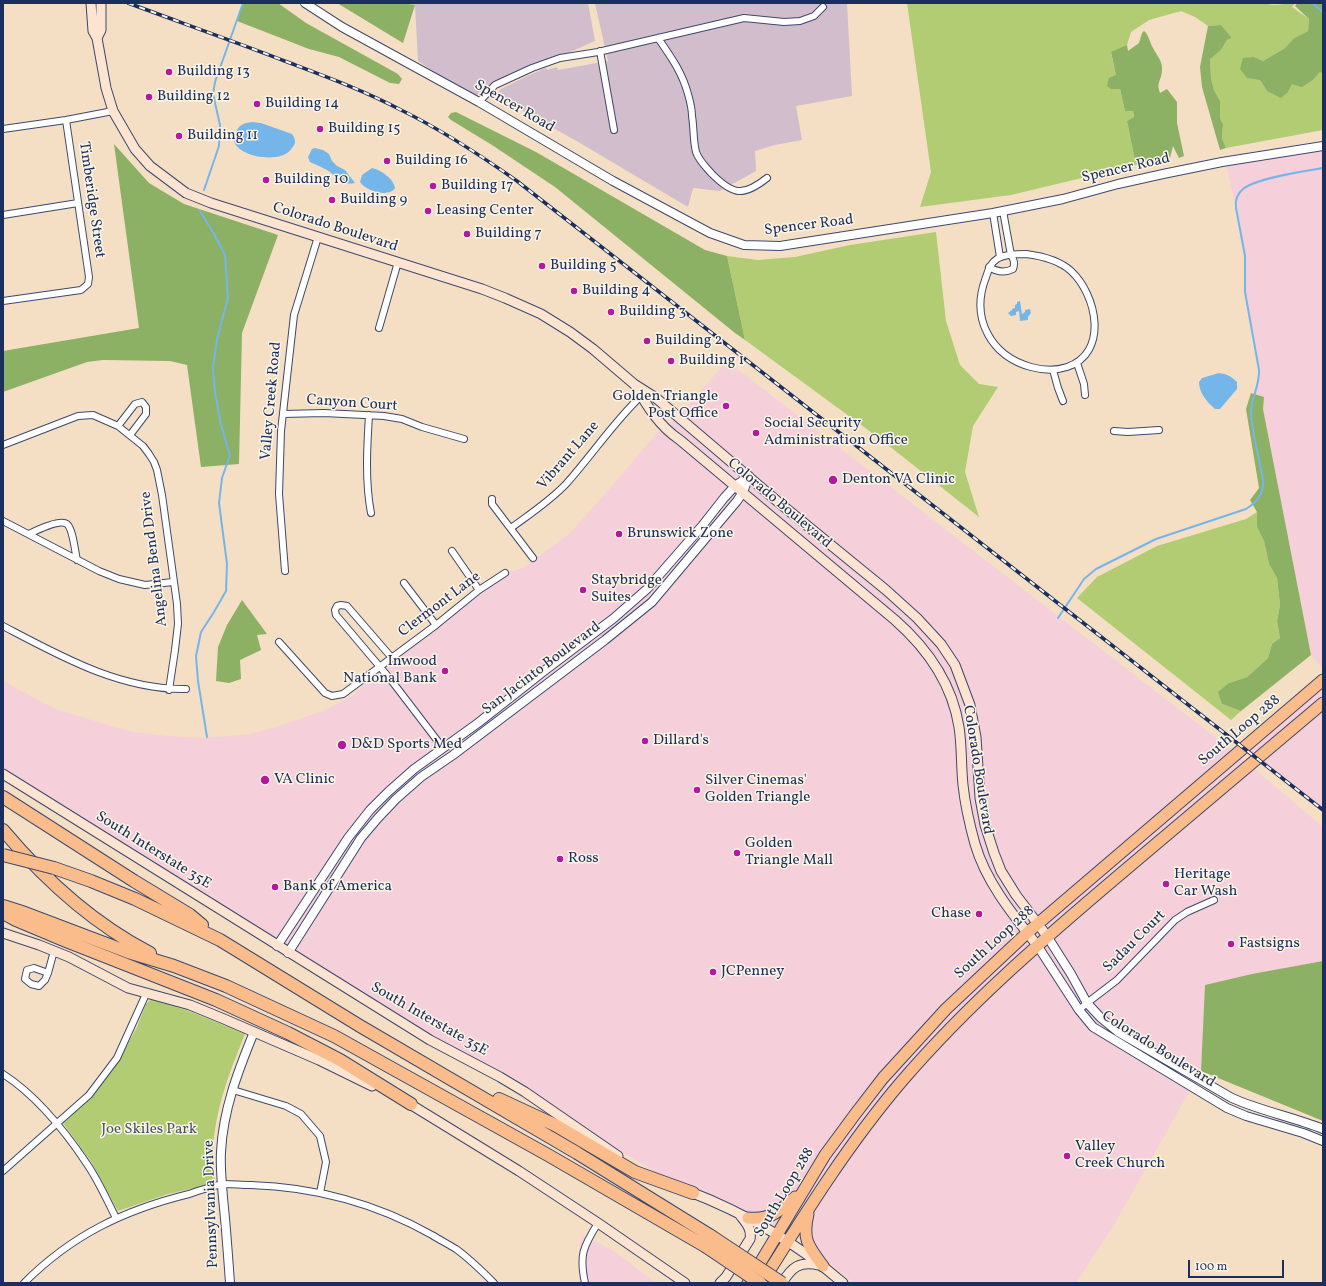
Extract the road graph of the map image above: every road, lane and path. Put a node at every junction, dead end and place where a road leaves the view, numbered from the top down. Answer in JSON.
{"nodes":[{"id":1,"x":91,"y":3,"type":"edge"},
{"id":2,"x":101,"y":3,"type":"edge"},
{"id":3,"x":305,"y":3,"type":"edge"},
{"id":4,"x":823,"y":7,"type":"dead end"},
{"id":5,"x":97,"y":38,"type":"junction"},
{"id":6,"x":658,"y":38,"type":"junction"},
{"id":7,"x":600,"y":51,"type":"junction"},
{"id":8,"x":479,"y":102,"type":"junction"},
{"id":9,"x":113,"y":110,"type":"junction"},
{"id":10,"x":66,"y":120,"type":"junction"},
{"id":11,"x":3,"y":129,"type":"edge"},
{"id":12,"x":614,"y":130,"type":"dead end"},
{"id":13,"x":1323,"y":146,"type":"edge"},
{"id":14,"x":767,"y":178,"type":"dead end"},
{"id":15,"x":78,"y":203,"type":"junction"},
{"id":16,"x":1003,"y":211,"type":"junction"},
{"id":17,"x":993,"y":213,"type":"junction"},
{"id":18,"x":3,"y":215,"type":"edge"},
{"id":19,"x":318,"y":237,"type":"junction"},
{"id":20,"x":1011,"y":255,"type":"junction"},
{"id":21,"x":1000,"y":257,"type":"junction"},
{"id":22,"x":398,"y":262,"type":"junction"},
{"id":23,"x":989,"y":268,"type":"junction"},
{"id":24,"x":3,"y":301,"type":"edge"},
{"id":25,"x":379,"y":328,"type":"dead end"},
{"id":26,"x":1077,"y":363,"type":"junction"},
{"id":27,"x":1053,"y":370,"type":"junction"},
{"id":28,"x":634,"y":384,"type":"junction"},
{"id":29,"x":1085,"y":395,"type":"dead end"},
{"id":30,"x":641,"y":396,"type":"junction"},
{"id":31,"x":1063,"y":401,"type":"dead end"},
{"id":32,"x":283,"y":414,"type":"junction"},
{"id":33,"x":369,"y":415,"type":"junction"},
{"id":34,"x":118,"y":426,"type":"junction"},
{"id":35,"x":1159,"y":430,"type":"dead end"},
{"id":36,"x":1114,"y":431,"type":"dead end"},
{"id":37,"x":130,"y":435,"type":"junction"},
{"id":38,"x":464,"y":440,"type":"dead end"},
{"id":39,"x":3,"y":445,"type":"edge"},
{"id":40,"x":748,"y":476,"type":"junction"},
{"id":41,"x":735,"y":486,"type":"junction"},
{"id":42,"x":743,"y":492,"type":"junction"},
{"id":43,"x":492,"y":499,"type":"dead end"},
{"id":44,"x":370,"y":513,"type":"dead end"},
{"id":45,"x":3,"y":521,"type":"edge"},
{"id":46,"x":511,"y":528,"type":"junction"},
{"id":47,"x":29,"y":534,"type":"junction"},
{"id":48,"x":684,"y":547,"type":"junction"},
{"id":49,"x":452,"y":551,"type":"dead end"},
{"id":50,"x":695,"y":551,"type":"junction"},
{"id":51,"x":533,"y":558,"type":"dead end"},
{"id":52,"x":689,"y":559,"type":"junction"},
{"id":53,"x":77,"y":560,"type":"junction"},
{"id":54,"x":285,"y":571,"type":"dead end"},
{"id":55,"x":505,"y":573,"type":"dead end"},
{"id":56,"x":173,"y":582,"type":"junction"},
{"id":57,"x":404,"y":583,"type":"dead end"},
{"id":58,"x":479,"y":590,"type":"junction"},
{"id":59,"x":436,"y":625,"type":"junction"},
{"id":60,"x":3,"y":626,"type":"edge"},
{"id":61,"x":279,"y":642,"type":"dead end"},
{"id":62,"x":562,"y":657,"type":"junction"},
{"id":63,"x":392,"y":658,"type":"junction"},
{"id":64,"x":380,"y":666,"type":"junction"},
{"id":65,"x":569,"y":666,"type":"junction"},
{"id":66,"x":1323,"y":680,"type":"edge"},
{"id":67,"x":169,"y":690,"type":"junction"},
{"id":68,"x":186,"y":690,"type":"dead end"},
{"id":69,"x":1323,"y":703,"type":"edge"},
{"id":70,"x":975,"y":729,"type":"junction"},
{"id":71,"x":959,"y":731,"type":"junction"},
{"id":72,"x":454,"y":741,"type":"junction"},
{"id":73,"x":443,"y":748,"type":"junction"},
{"id":74,"x":460,"y":749,"type":"junction"},
{"id":75,"x":453,"y":755,"type":"junction"},
{"id":76,"x":3,"y":774,"type":"edge"},
{"id":77,"x":3,"y":797,"type":"edge"},
{"id":78,"x":964,"y":798,"type":"junction"},
{"id":79,"x":370,"y":810,"type":"junction"},
{"id":80,"x":378,"y":818,"type":"junction"},
{"id":81,"x":3,"y":830,"type":"edge"},
{"id":82,"x":994,"y":852,"type":"junction"},
{"id":83,"x":3,"y":855,"type":"edge"},
{"id":84,"x":1214,"y":900,"type":"dead end"},
{"id":85,"x":3,"y":906,"type":"edge"},
{"id":86,"x":3,"y":913,"type":"edge"},
{"id":87,"x":1038,"y":924,"type":"junction"},
{"id":88,"x":3,"y":932,"type":"edge"},
{"id":89,"x":1027,"y":933,"type":"junction"},
{"id":90,"x":1047,"y":936,"type":"junction"},
{"id":91,"x":220,"y":940,"type":"junction"},
{"id":92,"x":1037,"y":945,"type":"junction"},
{"id":93,"x":277,"y":946,"type":"junction"},
{"id":94,"x":54,"y":951,"type":"junction"},
{"id":95,"x":288,"y":953,"type":"junction"},
{"id":96,"x":174,"y":966,"type":"junction"},
{"id":97,"x":48,"y":973,"type":"dead end"},
{"id":98,"x":146,"y":994,"type":"junction"},
{"id":99,"x":1087,"y":1003,"type":"junction"},
{"id":100,"x":1079,"y":1010,"type":"junction"},
{"id":101,"x":254,"y":1032,"type":"junction"},
{"id":102,"x":431,"y":1066,"type":"junction"},
{"id":103,"x":3,"y":1074,"type":"edge"},
{"id":104,"x":887,"y":1074,"type":"junction"},
{"id":105,"x":1206,"y":1083,"type":"junction"},
{"id":106,"x":899,"y":1084,"type":"junction"},
{"id":107,"x":232,"y":1090,"type":"junction"},
{"id":108,"x":1201,"y":1092,"type":"junction"},
{"id":109,"x":411,"y":1104,"type":"junction"},
{"id":110,"x":58,"y":1124,"type":"junction"},
{"id":111,"x":1313,"y":1125,"type":"junction"},
{"id":112,"x":1323,"y":1129,"type":"edge"},
{"id":113,"x":1308,"y":1134,"type":"junction"},
{"id":114,"x":1320,"y":1139,"type":"edge"},
{"id":115,"x":3,"y":1171,"type":"edge"},
{"id":116,"x":222,"y":1184,"type":"junction"},
{"id":117,"x":805,"y":1187,"type":"junction"},
{"id":118,"x":320,"y":1193,"type":"junction"},
{"id":119,"x":693,"y":1193,"type":"junction"},
{"id":120,"x":811,"y":1203,"type":"junction"},
{"id":121,"x":738,"y":1213,"type":"junction"},
{"id":122,"x":116,"y":1218,"type":"junction"},
{"id":123,"x":748,"y":1218,"type":"junction"},
{"id":124,"x":598,"y":1223,"type":"junction"},
{"id":125,"x":777,"y":1234,"type":"junction"},
{"id":126,"x":708,"y":1241,"type":"junction"},
{"id":127,"x":787,"y":1241,"type":"junction"},
{"id":128,"x":823,"y":1266,"type":"junction"},
{"id":129,"x":24,"y":1283,"type":"edge"},
{"id":130,"x":230,"y":1283,"type":"edge"},
{"id":131,"x":494,"y":1283,"type":"edge"},
{"id":132,"x":585,"y":1283,"type":"edge"},
{"id":133,"x":685,"y":1283,"type":"edge"},
{"id":134,"x":720,"y":1283,"type":"edge"},
{"id":135,"x":748,"y":1283,"type":"edge"},
{"id":136,"x":761,"y":1283,"type":"edge"},
{"id":137,"x":782,"y":1283,"type":"edge"},
{"id":138,"x":843,"y":1283,"type":"edge"}],
"edges":[{"from":1,"to":5,"type":"main road","name":"Colorado Boulevard"},
{"from":2,"to":5,"type":"main road","name":"Colorado Boulevard"},
{"from":3,"to":8,"type":"street","name":"Spencer Road"},
{"from":4,"to":6,"type":"street"},
{"from":5,"to":9,"type":"main road","name":"Colorado Boulevard"},
{"from":6,"to":7,"type":"street"},
{"from":6,"to":14,"type":"street"},
{"from":7,"to":8,"type":"street"},
{"from":7,"to":12,"type":"street"},
{"from":8,"to":17,"type":"street","name":"Spencer Road"},
{"from":9,"to":10,"type":"street"},
{"from":9,"to":19,"type":"main road","name":"Colorado Boulevard"},
{"from":10,"to":11,"type":"street"},
{"from":10,"to":15,"type":"street","name":"Timberidge Street"},
{"from":13,"to":16,"type":"street","name":"Spencer Road"},
{"from":15,"to":18,"type":"street"},
{"from":15,"to":24,"type":"street","name":"Timberidge Street"},
{"from":16,"to":17,"type":"street","name":"Spencer Road"},
{"from":16,"to":20,"type":"street"},
{"from":17,"to":21,"type":"street"},
{"from":19,"to":22,"type":"main road","name":"Colorado Boulevard"},
{"from":19,"to":32,"type":"street","name":"Valley Creek Road"},
{"from":20,"to":21,"type":"street"},
{"from":20,"to":23,"type":"street"},
{"from":20,"to":26,"type":"street"},
{"from":21,"to":23,"type":"street"},
{"from":22,"to":25,"type":"street"},
{"from":22,"to":28,"type":"main road","name":"Colorado Boulevard"},
{"from":23,"to":27,"type":"street"},
{"from":26,"to":27,"type":"street"},
{"from":26,"to":29,"type":"street"},
{"from":27,"to":31,"type":"street"},
{"from":28,"to":30,"type":"main road","name":"Colorado Boulevard"},
{"from":28,"to":40,"type":"main road","name":"Colorado Boulevard"},
{"from":30,"to":41,"type":"main road","name":"Colorado Boulevard"},
{"from":30,"to":46,"type":"street","name":"Vibrant Lane"},
{"from":32,"to":33,"type":"street","name":"Canyon Court"},
{"from":32,"to":54,"type":"street","name":"Valley Creek Road"},
{"from":33,"to":38,"type":"street","name":"Canyon Court"},
{"from":33,"to":44,"type":"street"},
{"from":34,"to":37,"type":"street","name":"Angelina Bend Drive"},
{"from":34,"to":37,"type":"street"},
{"from":34,"to":39,"type":"street","name":"Angelina Bend Drive"},
{"from":35,"to":36,"type":"street"},
{"from":37,"to":56,"type":"street","name":"Angelina Bend Drive"},
{"from":40,"to":41,"type":"street","name":"San Jacinto Boulevard"},
{"from":40,"to":42,"type":"street","name":"San Jacinto Boulevard"},
{"from":40,"to":70,"type":"main road","name":"Colorado Boulevard"},
{"from":41,"to":42,"type":"main road","name":"Colorado Boulevard"},
{"from":41,"to":48,"type":"street","name":"San Jacinto Boulevard"},
{"from":42,"to":50,"type":"street","name":"San Jacinto Boulevard"},
{"from":42,"to":71,"type":"main road","name":"Colorado Boulevard"},
{"from":43,"to":46,"type":"street"},
{"from":45,"to":47,"type":"street"},
{"from":46,"to":51,"type":"street"},
{"from":47,"to":53,"type":"street"},
{"from":47,"to":53,"type":"street"},
{"from":48,"to":50,"type":"street"},
{"from":48,"to":52,"type":"street"},
{"from":48,"to":62,"type":"street","name":"San Jacinto Boulevard"},
{"from":49,"to":58,"type":"street"},
{"from":50,"to":52,"type":"street","name":"San Jacinto Boulevard"},
{"from":52,"to":65,"type":"street","name":"San Jacinto Boulevard"},
{"from":53,"to":56,"type":"street"},
{"from":55,"to":58,"type":"street","name":"Clermont Lane"},
{"from":56,"to":67,"type":"street","name":"Angelina Bend Drive"},
{"from":57,"to":59,"type":"street"},
{"from":58,"to":59,"type":"street","name":"Clermont Lane"},
{"from":59,"to":63,"type":"street","name":"Clermont Lane"},
{"from":60,"to":67,"type":"street"},
{"from":61,"to":64,"type":"street","name":"Clermont Lane"},
{"from":62,"to":65,"type":"street"},
{"from":62,"to":72,"type":"street","name":"San Jacinto Boulevard"},
{"from":63,"to":64,"type":"street","name":"Clermont Lane"},
{"from":63,"to":64,"type":"street","name":"Clermont Lane"},
{"from":64,"to":73,"type":"street"},
{"from":65,"to":74,"type":"street","name":"San Jacinto Boulevard"},
{"from":66,"to":87,"type":"highway","name":"South Loop 288"},
{"from":67,"to":68,"type":"street"},
{"from":69,"to":90,"type":"highway","name":"South Loop 288"},
{"from":70,"to":71,"type":"main road"},
{"from":70,"to":82,"type":"main road","name":"Colorado Boulevard"},
{"from":71,"to":78,"type":"main road","name":"Colorado Boulevard"},
{"from":72,"to":73,"type":"street","name":"San Jacinto Boulevard"},
{"from":72,"to":74,"type":"street"},
{"from":73,"to":75,"type":"street"},
{"from":73,"to":79,"type":"street","name":"San Jacinto Boulevard"},
{"from":74,"to":75,"type":"street","name":"San Jacinto Boulevard"},
{"from":75,"to":80,"type":"street","name":"San Jacinto Boulevard"},
{"from":76,"to":93,"type":"main road","name":"South Interstate 35E"},
{"from":77,"to":91,"type":"highway"},
{"from":78,"to":82,"type":"main road"},
{"from":78,"to":89,"type":"main road","name":"Colorado Boulevard"},
{"from":79,"to":80,"type":"street"},
{"from":79,"to":93,"type":"street","name":"San Jacinto Boulevard"},
{"from":80,"to":95,"type":"street","name":"San Jacinto Boulevard"},
{"from":81,"to":96,"type":"highway"},
{"from":82,"to":87,"type":"main road","name":"Colorado Boulevard"},
{"from":83,"to":91,"type":"highway","bridge":true},
{"from":84,"to":99,"type":"street","name":"Sadau Court"},
{"from":85,"to":96,"type":"highway"},
{"from":86,"to":109,"type":"highway"},
{"from":87,"to":89,"type":"highway","name":"South Loop 288"},
{"from":87,"to":90,"type":"main road","name":"Colorado Boulevard"},
{"from":88,"to":94,"type":"main road"},
{"from":89,"to":92,"type":"main road","name":"Colorado Boulevard"},
{"from":89,"to":104,"type":"highway","name":"South Loop 288"},
{"from":90,"to":92,"type":"highway","name":"South Loop 288"},
{"from":90,"to":99,"type":"street","name":"Colorado Boulevard"},
{"from":91,"to":102,"type":"highway"},
{"from":92,"to":100,"type":"street","name":"Colorado Boulevard"},
{"from":92,"to":106,"type":"highway","name":"South Loop 288"},
{"from":93,"to":95,"type":"main road","name":"South Interstate 35E"},
{"from":94,"to":97,"type":"street"},
{"from":94,"to":98,"type":"main road"},
{"from":95,"to":119,"type":"main road","name":"South Interstate 35E"},
{"from":96,"to":126,"type":"highway"},
{"from":98,"to":101,"type":"main road"},
{"from":98,"to":110,"type":"street"},
{"from":99,"to":100,"type":"street","name":"Sadau Court"},
{"from":99,"to":105,"type":"street","name":"Colorado Boulevard"},
{"from":100,"to":108,"type":"street","name":"Colorado Boulevard"},
{"from":101,"to":107,"type":"street","name":"Pennsylvania Drive"},
{"from":101,"to":109,"type":"main road"},
{"from":102,"to":119,"type":"highway"},
{"from":102,"to":126,"type":"highway"},
{"from":103,"to":110,"type":"street"},
{"from":104,"to":106,"type":"highway"},
{"from":104,"to":117,"type":"highway","name":"South Loop 288"},
{"from":105,"to":108,"type":"street"},
{"from":105,"to":111,"type":"street","name":"Colorado Boulevard"},
{"from":106,"to":120,"type":"highway","name":"South Loop 288"},
{"from":107,"to":116,"type":"street","name":"Pennsylvania Drive"},
{"from":107,"to":118,"type":"street"},
{"from":108,"to":113,"type":"street","name":"Colorado Boulevard"},
{"from":109,"to":124,"type":"main road"},
{"from":110,"to":115,"type":"street"},
{"from":110,"to":122,"type":"street"},
{"from":111,"to":112,"type":"street","name":"Colorado Boulevard"},
{"from":111,"to":113,"type":"street"},
{"from":112,"to":114,"type":"street"},
{"from":113,"to":114,"type":"street","name":"Colorado Boulevard"},
{"from":116,"to":118,"type":"street"},
{"from":116,"to":122,"type":"street"},
{"from":116,"to":130,"type":"street","name":"Pennsylvania Drive"},
{"from":117,"to":123,"type":"highway"},
{"from":117,"to":125,"type":"highway","name":"South Loop 288"},
{"from":118,"to":131,"type":"street"},
{"from":119,"to":121,"type":"main road","name":"South Interstate 35E"},
{"from":120,"to":127,"type":"highway","name":"South Loop 288"},
{"from":120,"to":128,"type":"highway"},
{"from":121,"to":123,"type":"main road","name":"South Interstate 35E"},
{"from":121,"to":134,"type":"main road"},
{"from":122,"to":129,"type":"street"},
{"from":123,"to":125,"type":"main road","name":"South Interstate 35E"},
{"from":124,"to":132,"type":"street"},
{"from":124,"to":133,"type":"main road"},
{"from":125,"to":127,"type":"main road","name":"South Interstate 35E"},
{"from":125,"to":135,"type":"highway","name":"South Loop 288"},
{"from":126,"to":136,"type":"highway","bridge":true},
{"from":126,"to":137,"type":"highway","bridge":true},
{"from":127,"to":128,"type":"main road","name":"South Interstate 35E"},
{"from":127,"to":136,"type":"highway","name":"South Loop 288"},
{"from":128,"to":137,"type":"main road"},
{"from":128,"to":138,"type":"main road","name":"South Interstate 35E"}]}
